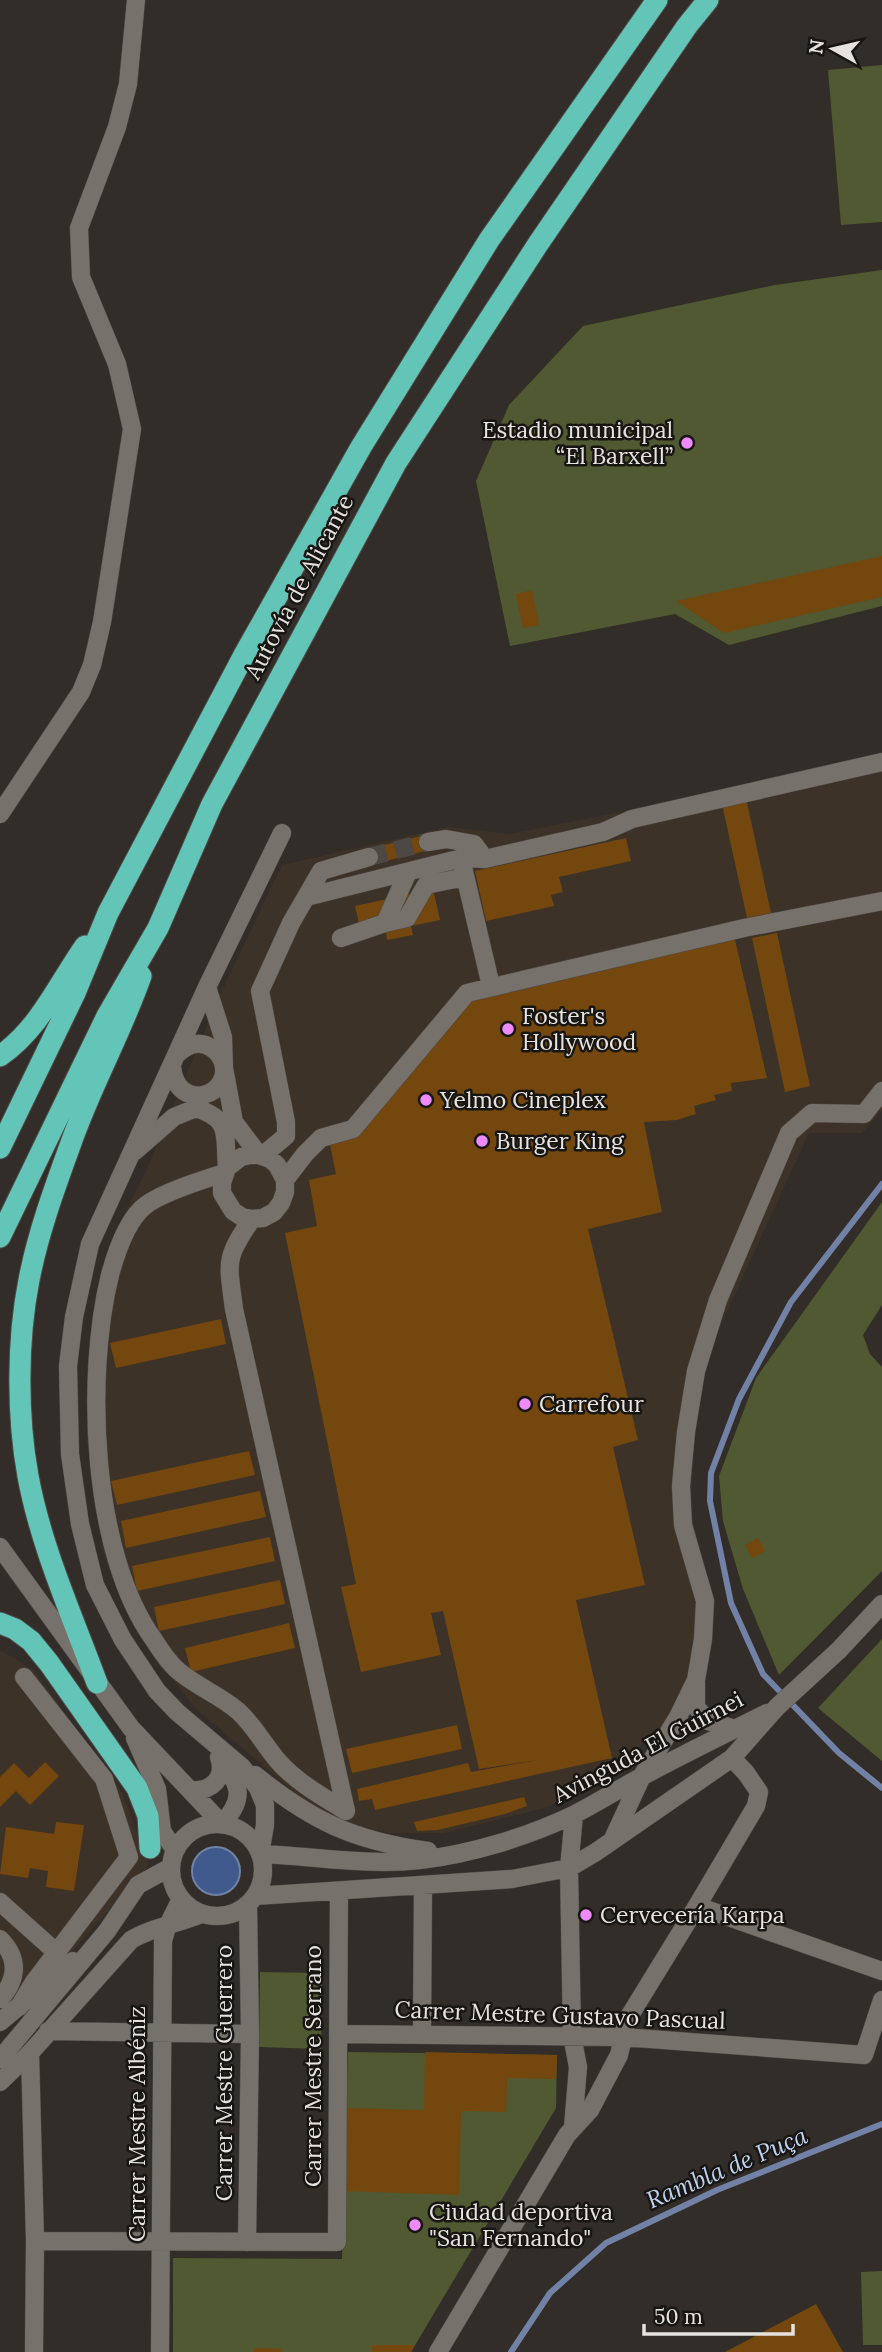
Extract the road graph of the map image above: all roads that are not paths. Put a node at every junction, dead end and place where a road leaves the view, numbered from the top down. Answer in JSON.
{"nodes":[{"id":1,"x":136,"y":0,"type":"edge"},
{"id":2,"x":657,"y":0,"type":"edge"},
{"id":3,"x":708,"y":0,"type":"edge"},
{"id":4,"x":882,"y":762,"type":"edge"},
{"id":5,"x":0,"y":814,"type":"edge"},
{"id":6,"x":282,"y":833,"type":"dead end"},
{"id":7,"x":428,"y":842,"type":"tunnel mouth"},
{"id":8,"x":369,"y":857,"type":"tunnel mouth"},
{"id":9,"x":462,"y":858,"type":"junction"},
{"id":10,"x":485,"y":859,"type":"junction"},
{"id":11,"x":408,"y":872,"type":"junction"},
{"id":12,"x":465,"y":877,"type":"junction"},
{"id":13,"x":306,"y":897,"type":"junction"},
{"id":14,"x":882,"y":901,"type":"edge"},
{"id":15,"x":108,"y":913,"type":"junction"},
{"id":16,"x":384,"y":923,"type":"junction"},
{"id":17,"x":158,"y":928,"type":"junction"},
{"id":18,"x":341,"y":938,"type":"dead end"},
{"id":19,"x":491,"y":986,"type":"junction"},
{"id":20,"x":207,"y":987,"type":"junction"},
{"id":21,"x":0,"y":1056,"type":"edge"},
{"id":22,"x":174,"y":1060,"type":"junction"},
{"id":23,"x":224,"y":1068,"type":"junction"},
{"id":24,"x":882,"y":1091,"type":"edge"},
{"id":25,"x":196,"y":1099,"type":"junction"},
{"id":26,"x":286,"y":1136,"type":"junction"},
{"id":27,"x":0,"y":1147,"type":"edge"},
{"id":28,"x":312,"y":1147,"type":"junction"},
{"id":29,"x":260,"y":1155,"type":"junction"},
{"id":30,"x":130,"y":1156,"type":"junction"},
{"id":31,"x":226,"y":1170,"type":"junction"},
{"id":32,"x":285,"y":1180,"type":"junction"},
{"id":33,"x":251,"y":1219,"type":"junction"},
{"id":34,"x":0,"y":1237,"type":"edge"},
{"id":35,"x":0,"y":1547,"type":"edge"},
{"id":36,"x":882,"y":1604,"type":"edge"},
{"id":37,"x":0,"y":1623,"type":"edge"},
{"id":38,"x":24,"y":1677,"type":"dead end"},
{"id":39,"x":696,"y":1680,"type":"junction"},
{"id":40,"x":97,"y":1683,"type":"junction"},
{"id":41,"x":777,"y":1707,"type":"junction"},
{"id":42,"x":131,"y":1728,"type":"junction"},
{"id":43,"x":735,"y":1729,"type":"junction"},
{"id":44,"x":213,"y":1744,"type":"junction"},
{"id":45,"x":732,"y":1758,"type":"junction"},
{"id":46,"x":221,"y":1761,"type":"junction"},
{"id":47,"x":242,"y":1767,"type":"junction"},
{"id":48,"x":642,"y":1776,"type":"junction"},
{"id":49,"x":190,"y":1790,"type":"junction"},
{"id":50,"x":574,"y":1815,"type":"junction"},
{"id":51,"x":222,"y":1824,"type":"junction"},
{"id":52,"x":612,"y":1841,"type":"junction"},
{"id":53,"x":150,"y":1848,"type":"junction"},
{"id":54,"x":260,"y":1854,"type":"junction"},
{"id":55,"x":448,"y":1854,"type":"junction"},
{"id":56,"x":129,"y":1857,"type":"junction"},
{"id":57,"x":173,"y":1858,"type":"junction"},
{"id":58,"x":569,"y":1868,"type":"junction"},
{"id":59,"x":423,"y":1885,"type":"junction"},
{"id":60,"x":339,"y":1891,"type":"junction"},
{"id":61,"x":181,"y":1899,"type":"junction"},
{"id":62,"x":252,"y":1901,"type":"junction"},
{"id":63,"x":0,"y":1902,"type":"edge"},
{"id":64,"x":697,"y":1906,"type":"junction"},
{"id":65,"x":201,"y":1914,"type":"junction"},
{"id":66,"x":167,"y":1927,"type":"junction"},
{"id":67,"x":107,"y":1931,"type":"junction"},
{"id":68,"x":0,"y":1939,"type":"edge"},
{"id":69,"x":56,"y":1952,"type":"junction"},
{"id":70,"x":882,"y":1971,"type":"edge"},
{"id":71,"x":14,"y":1975,"type":"junction"},
{"id":72,"x":43,"y":1980,"type":"junction"},
{"id":73,"x":0,"y":1999,"type":"edge"},
{"id":74,"x":882,"y":2000,"type":"edge"},
{"id":75,"x":0,"y":2022,"type":"edge"},
{"id":76,"x":48,"y":2031,"type":"junction"},
{"id":77,"x":163,"y":2032,"type":"junction"},
{"id":78,"x":250,"y":2034,"type":"junction"},
{"id":79,"x":338,"y":2034,"type":"junction"},
{"id":80,"x":422,"y":2035,"type":"junction"},
{"id":81,"x":572,"y":2036,"type":"junction"},
{"id":82,"x":623,"y":2037,"type":"junction"},
{"id":83,"x":30,"y":2053,"type":"junction"},
{"id":84,"x":0,"y":2059,"type":"edge"},
{"id":85,"x":0,"y":2082,"type":"edge"},
{"id":86,"x":573,"y":2127,"type":"junction"},
{"id":87,"x":34,"y":2241,"type":"junction"},
{"id":88,"x":161,"y":2241,"type":"junction"},
{"id":89,"x":247,"y":2242,"type":"junction"},
{"id":90,"x":34,"y":2352,"type":"edge"},
{"id":91,"x":160,"y":2352,"type":"edge"},
{"id":92,"x":438,"y":2352,"type":"edge"}],
"edges":[{"from":1,"to":5,"type":"street"},
{"from":2,"to":15,"type":"highway","name":"Autovía de Alicante"},
{"from":3,"to":17,"type":"highway","name":"Autovía de Alicante"},
{"from":4,"to":10,"type":"street"},
{"from":6,"to":20,"type":"street"},
{"from":7,"to":10,"type":"street"},
{"from":8,"to":13,"type":"street"},
{"from":9,"to":10,"type":"street"},
{"from":9,"to":11,"type":"street"},
{"from":9,"to":12,"type":"street"},
{"from":11,"to":13,"type":"street"},
{"from":11,"to":16,"type":"street"},
{"from":12,"to":16,"type":"street"},
{"from":12,"to":19,"type":"street"},
{"from":13,"to":26,"type":"street"},
{"from":14,"to":19,"type":"street"},
{"from":15,"to":21,"type":"highway"},
{"from":15,"to":27,"type":"highway","name":"Autovía de Alicante"},
{"from":16,"to":18,"type":"street"},
{"from":17,"to":34,"type":"highway","name":"Autovía de Alicante"},
{"from":17,"to":40,"type":"highway"},
{"from":19,"to":28,"type":"street"},
{"from":20,"to":22,"type":"street"},
{"from":20,"to":23,"type":"street"},
{"from":22,"to":23,"type":"street"},
{"from":22,"to":25,"type":"street"},
{"from":22,"to":30,"type":"street"},
{"from":23,"to":25,"type":"street"},
{"from":23,"to":29,"type":"street"},
{"from":24,"to":39,"type":"street"},
{"from":25,"to":30,"type":"street"},
{"from":25,"to":31,"type":"street"},
{"from":26,"to":28,"type":"street"},
{"from":26,"to":29,"type":"street"},
{"from":28,"to":32,"type":"street"},
{"from":29,"to":31,"type":"street"},
{"from":29,"to":32,"type":"street"},
{"from":30,"to":44,"type":"street"},
{"from":31,"to":33,"type":"street"},
{"from":31,"to":33,"type":"street"},
{"from":32,"to":33,"type":"street"},
{"from":35,"to":40,"type":"street"},
{"from":36,"to":41,"type":"street"},
{"from":37,"to":53,"type":"highway"},
{"from":38,"to":56,"type":"street"},
{"from":39,"to":43,"type":"street"},
{"from":39,"to":48,"type":"street"},
{"from":40,"to":42,"type":"street"},
{"from":41,"to":43,"type":"street","name":"Avinguda El Guirnei"},
{"from":41,"to":45,"type":"street","name":"Avinguda El Guirnei"},
{"from":42,"to":49,"type":"street"},
{"from":42,"to":57,"type":"street"},
{"from":43,"to":48,"type":"street","name":"Avinguda El Guirnei"},
{"from":44,"to":46,"type":"street"},
{"from":44,"to":47,"type":"street"},
{"from":45,"to":52,"type":"street","name":"Avinguda El Guirnei"},
{"from":45,"to":64,"type":"street"},
{"from":46,"to":49,"type":"street"},
{"from":46,"to":51,"type":"street"},
{"from":47,"to":54,"type":"street"},
{"from":47,"to":55,"type":"street"},
{"from":48,"to":50,"type":"street","name":"Avinguda El Guirnei"},
{"from":48,"to":52,"type":"street"},
{"from":49,"to":51,"type":"street"},
{"from":50,"to":55,"type":"street","name":"Avinguda El Guirnei"},
{"from":50,"to":58,"type":"street"},
{"from":51,"to":54,"type":"street"},
{"from":51,"to":57,"type":"street"},
{"from":52,"to":58,"type":"street","name":"Avinguda El Guirnei"},
{"from":53,"to":56,"type":"street"},
{"from":53,"to":57,"type":"street"},
{"from":54,"to":55,"type":"street","name":"Avinguda El Guirnei"},
{"from":54,"to":62,"type":"street"},
{"from":56,"to":69,"type":"street"},
{"from":57,"to":61,"type":"street"},
{"from":57,"to":67,"type":"street"},
{"from":58,"to":59,"type":"street","name":"Avinguda El Guirnei"},
{"from":58,"to":81,"type":"street"},
{"from":59,"to":60,"type":"street","name":"Avinguda El Guirnei"},
{"from":59,"to":80,"type":"street"},
{"from":60,"to":62,"type":"street","name":"Avinguda El Guirnei"},
{"from":60,"to":79,"type":"street","name":"Carrer Mestre Serrano"},
{"from":61,"to":65,"type":"street"},
{"from":61,"to":66,"type":"street","name":"Carrer Mestre Albéniz"},
{"from":62,"to":65,"type":"street"},
{"from":62,"to":78,"type":"street","name":"Carrer Mestre Guerrero"},
{"from":63,"to":69,"type":"street"},
{"from":64,"to":70,"type":"street"},
{"from":64,"to":82,"type":"street"},
{"from":65,"to":66,"type":"street"},
{"from":66,"to":76,"type":"street"},
{"from":66,"to":77,"type":"street","name":"Carrer Mestre Albéniz"},
{"from":67,"to":72,"type":"street"},
{"from":67,"to":84,"type":"street"},
{"from":68,"to":71,"type":"street"},
{"from":69,"to":72,"type":"street"},
{"from":71,"to":72,"type":"street"},
{"from":71,"to":73,"type":"street"},
{"from":72,"to":75,"type":"street"},
{"from":74,"to":82,"type":"street","name":"Carrer Mestre Gustavo Pascual"},
{"from":76,"to":77,"type":"street"},
{"from":76,"to":83,"type":"street"},
{"from":77,"to":78,"type":"street"},
{"from":77,"to":88,"type":"street","name":"Carrer Mestre Albéniz"},
{"from":78,"to":89,"type":"street","name":"Carrer Mestre Guerrero"},
{"from":79,"to":80,"type":"street","name":"Carrer Mestre Gustavo Pascual"},
{"from":79,"to":89,"type":"street","name":"Carrer Mestre Serrano"},
{"from":80,"to":81,"type":"street","name":"Carrer Mestre Gustavo Pascual"},
{"from":81,"to":82,"type":"street","name":"Carrer Mestre Gustavo Pascual"},
{"from":81,"to":86,"type":"street"},
{"from":82,"to":86,"type":"street"},
{"from":83,"to":85,"type":"street"},
{"from":83,"to":87,"type":"street"},
{"from":86,"to":92,"type":"street"},
{"from":87,"to":88,"type":"street"},
{"from":87,"to":90,"type":"street"},
{"from":88,"to":89,"type":"street"},
{"from":88,"to":91,"type":"street","name":"Carrer Mestre Albéniz"}]}
